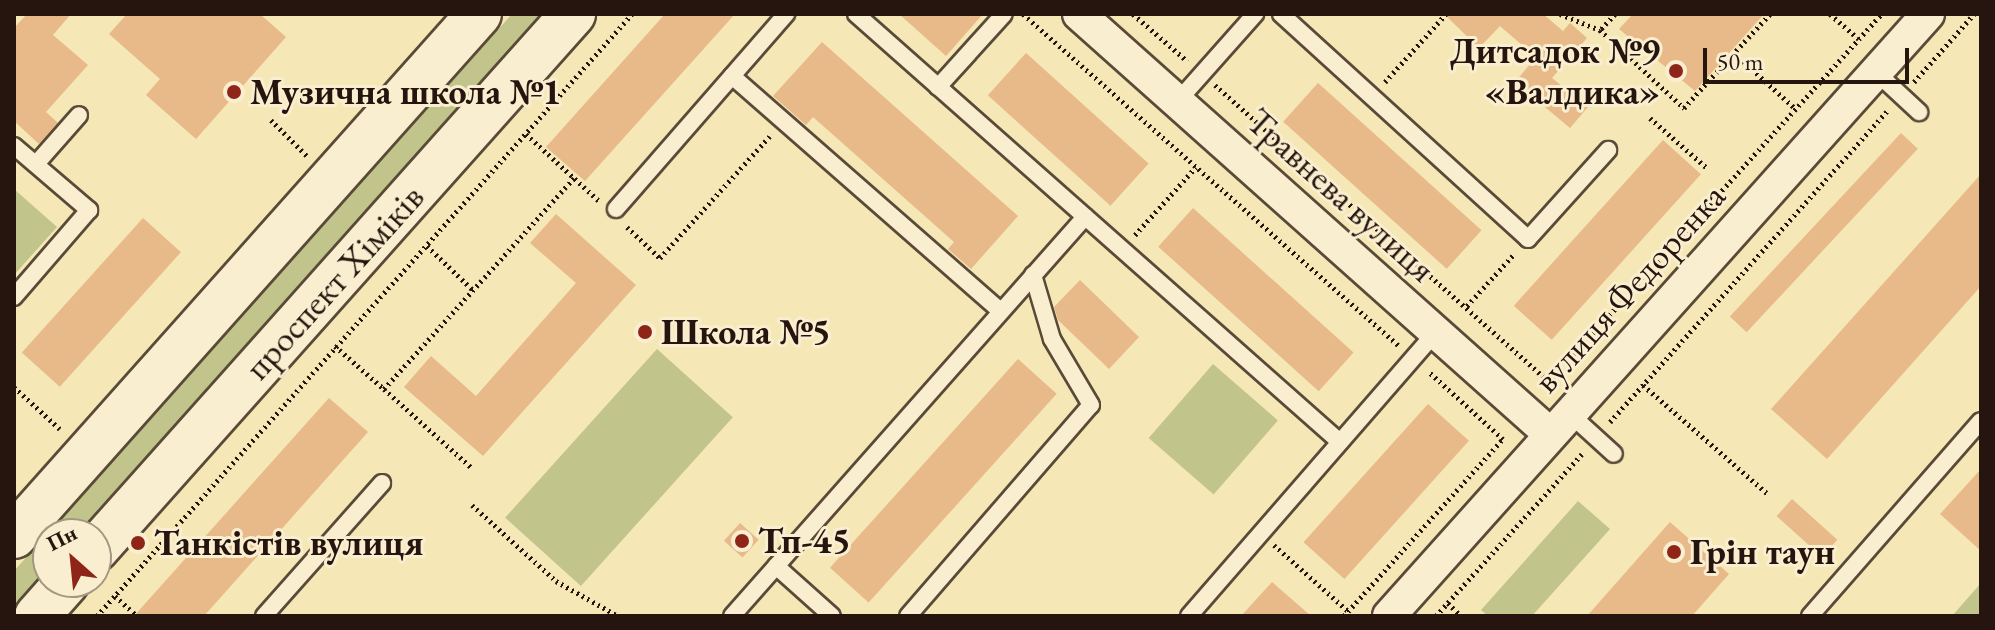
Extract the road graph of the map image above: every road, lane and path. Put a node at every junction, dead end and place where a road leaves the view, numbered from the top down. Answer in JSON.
{"nodes":[{"id":1,"x":479,"y":14,"type":"edge"},
{"id":2,"x":573,"y":14,"type":"edge"},
{"id":3,"x":632,"y":14,"type":"edge"},
{"id":4,"x":786,"y":14,"type":"edge"},
{"id":5,"x":856,"y":14,"type":"edge"},
{"id":6,"x":1004,"y":14,"type":"edge"},
{"id":7,"x":1023,"y":14,"type":"edge"},
{"id":8,"x":1079,"y":14,"type":"edge"},
{"id":9,"x":1255,"y":14,"type":"edge"},
{"id":10,"x":1281,"y":14,"type":"edge"},
{"id":11,"x":1446,"y":14,"type":"edge"},
{"id":12,"x":1560,"y":14,"type":"edge"},
{"id":13,"x":1615,"y":14,"type":"edge"},
{"id":14,"x":1770,"y":14,"type":"edge"},
{"id":15,"x":1830,"y":14,"type":"edge"},
{"id":16,"x":1928,"y":14,"type":"edge"},
{"id":17,"x":1974,"y":14,"type":"edge"},
{"id":18,"x":1600,"y":30,"type":"junction"},
{"id":19,"x":1859,"y":39,"type":"dead end"},
{"id":20,"x":1734,"y":53,"type":"junction"},
{"id":21,"x":1876,"y":72,"type":"junction"},
{"id":22,"x":732,"y":76,"type":"junction"},
{"id":23,"x":938,"y":87,"type":"junction"},
{"id":24,"x":1902,"y":95,"type":"junction"},
{"id":25,"x":1372,"y":97,"type":"junction"},
{"id":26,"x":1177,"y":102,"type":"junction"},
{"id":27,"x":1796,"y":109,"type":"dead end"},
{"id":28,"x":1919,"y":112,"type":"dead end"},
{"id":29,"x":79,"y":115,"type":"dead end"},
{"id":30,"x":1650,"y":118,"type":"dead end"},
{"id":31,"x":783,"y":121,"type":"junction"},
{"id":32,"x":526,"y":134,"type":"junction"},
{"id":33,"x":14,"y":146,"type":"edge"},
{"id":34,"x":1608,"y":150,"type":"dead end"},
{"id":35,"x":36,"y":164,"type":"junction"},
{"id":36,"x":1196,"y":167,"type":"junction"},
{"id":37,"x":1707,"y":168,"type":"dead end"},
{"id":38,"x":574,"y":178,"type":"junction"},
{"id":39,"x":614,"y":212,"type":"junction"},
{"id":40,"x":1085,"y":217,"type":"junction"},
{"id":41,"x":1528,"y":239,"type":"junction"},
{"id":42,"x":427,"y":246,"type":"junction"},
{"id":43,"x":1122,"y":250,"type":"junction"},
{"id":44,"x":1033,"y":275,"type":"junction"},
{"id":45,"x":473,"y":290,"type":"junction"},
{"id":46,"x":14,"y":297,"type":"edge"},
{"id":47,"x":1467,"y":306,"type":"dead end"},
{"id":48,"x":1000,"y":311,"type":"junction"},
{"id":49,"x":1436,"y":332,"type":"junction"},
{"id":50,"x":335,"y":346,"type":"junction"},
{"id":51,"x":1413,"y":358,"type":"junction"},
{"id":52,"x":1643,"y":385,"type":"junction"},
{"id":53,"x":14,"y":387,"type":"edge"},
{"id":54,"x":384,"y":389,"type":"junction"},
{"id":55,"x":1981,"y":421,"type":"edge"},
{"id":56,"x":1561,"y":424,"type":"junction"},
{"id":57,"x":60,"y":429,"type":"dead end"},
{"id":58,"x":1596,"y":438,"type":"junction"},
{"id":59,"x":1340,"y":442,"type":"junction"},
{"id":60,"x":1614,"y":454,"type":"dead end"},
{"id":61,"x":472,"y":468,"type":"dead end"},
{"id":62,"x":382,"y":483,"type":"dead end"},
{"id":63,"x":1769,"y":495,"type":"dead end"},
{"id":64,"x":472,"y":505,"type":"dead end"},
{"id":65,"x":112,"y":531,"type":"edge"},
{"id":66,"x":1261,"y":533,"type":"junction"},
{"id":67,"x":14,"y":536,"type":"edge"},
{"id":68,"x":776,"y":566,"type":"junction"},
{"id":69,"x":115,"y":596,"type":"junction"},
{"id":70,"x":53,"y":598,"type":"edge"},
{"id":71,"x":1448,"y":603,"type":"junction"},
{"id":72,"x":1346,"y":614,"type":"edge"},
{"id":73,"x":37,"y":616,"type":"edge"},
{"id":74,"x":97,"y":616,"type":"edge"},
{"id":75,"x":137,"y":616,"type":"edge"},
{"id":76,"x":264,"y":616,"type":"edge"},
{"id":77,"x":618,"y":616,"type":"edge"},
{"id":78,"x":732,"y":616,"type":"edge"},
{"id":79,"x":832,"y":616,"type":"edge"},
{"id":80,"x":908,"y":616,"type":"edge"},
{"id":81,"x":1189,"y":616,"type":"edge"},
{"id":82,"x":1389,"y":616,"type":"edge"},
{"id":83,"x":1436,"y":616,"type":"edge"},
{"id":84,"x":1461,"y":616,"type":"edge"},
{"id":85,"x":1810,"y":616,"type":"edge"}],
"edges":[{"from":1,"to":67,"type":"main road","name":"проспект Хіміків"},
{"from":2,"to":65,"type":"main road","name":"проспект Хіміків"},
{"from":3,"to":32,"type":"path"},
{"from":4,"to":22,"type":"lane"},
{"from":5,"to":23,"type":"lane"},
{"from":6,"to":23,"type":"lane"},
{"from":7,"to":36,"type":"path"},
{"from":8,"to":26,"type":"street","name":"Травнева вулиця"},
{"from":9,"to":26,"type":"lane"},
{"from":10,"to":25,"type":"lane"},
{"from":11,"to":25,"type":"path"},
{"from":12,"to":18,"type":"path"},
{"from":13,"to":18,"type":"path"},
{"from":14,"to":20,"type":"path"},
{"from":15,"to":19,"type":"path"},
{"from":16,"to":21,"type":"street","name":"вулиця Федоренка"},
{"from":17,"to":24,"type":"path"},
{"from":18,"to":20,"type":"path"},
{"from":20,"to":27,"type":"path"},
{"from":21,"to":24,"type":"lane"},
{"from":21,"to":56,"type":"street","name":"вулиця Федоренка"},
{"from":22,"to":31,"type":"lane"},
{"from":22,"to":39,"type":"lane"},
{"from":23,"to":40,"type":"lane"},
{"from":24,"to":28,"type":"lane"},
{"from":24,"to":52,"type":"path"},
{"from":25,"to":41,"type":"lane"},
{"from":26,"to":49,"type":"street","name":"Травнева вулиця"},
{"from":29,"to":35,"type":"lane"},
{"from":30,"to":37,"type":"path"},
{"from":31,"to":39,"type":"path"},
{"from":31,"to":48,"type":"lane"},
{"from":32,"to":38,"type":"path"},
{"from":32,"to":42,"type":"path"},
{"from":33,"to":35,"type":"lane"},
{"from":34,"to":41,"type":"lane"},
{"from":35,"to":46,"type":"lane"},
{"from":36,"to":43,"type":"path"},
{"from":36,"to":51,"type":"path"},
{"from":38,"to":39,"type":"path"},
{"from":38,"to":45,"type":"path"},
{"from":40,"to":43,"type":"lane"},
{"from":40,"to":44,"type":"lane"},
{"from":41,"to":47,"type":"path"},
{"from":42,"to":45,"type":"path"},
{"from":42,"to":50,"type":"path"},
{"from":43,"to":59,"type":"lane"},
{"from":44,"to":48,"type":"lane"},
{"from":44,"to":80,"type":"lane"},
{"from":45,"to":54,"type":"path"},
{"from":48,"to":68,"type":"lane"},
{"from":49,"to":51,"type":"lane"},
{"from":49,"to":56,"type":"street","name":"Травнева вулиця"},
{"from":50,"to":54,"type":"path"},
{"from":50,"to":69,"type":"path"},
{"from":51,"to":59,"type":"lane"},
{"from":51,"to":72,"type":"path"},
{"from":52,"to":58,"type":"path"},
{"from":52,"to":63,"type":"path"},
{"from":53,"to":57,"type":"path"},
{"from":54,"to":61,"type":"path"},
{"from":55,"to":85,"type":"lane"},
{"from":56,"to":58,"type":"lane"},
{"from":56,"to":82,"type":"street","name":"вулиця Федоренка"},
{"from":58,"to":60,"type":"lane"},
{"from":58,"to":71,"type":"path"},
{"from":59,"to":66,"type":"lane"},
{"from":62,"to":76,"type":"lane"},
{"from":64,"to":77,"type":"path"},
{"from":66,"to":72,"type":"path"},
{"from":66,"to":81,"type":"lane"},
{"from":68,"to":78,"type":"lane"},
{"from":68,"to":79,"type":"lane"},
{"from":69,"to":74,"type":"path"},
{"from":69,"to":75,"type":"path"},
{"from":70,"to":73,"type":"main road"},
{"from":71,"to":83,"type":"path"},
{"from":71,"to":84,"type":"path"}]}
